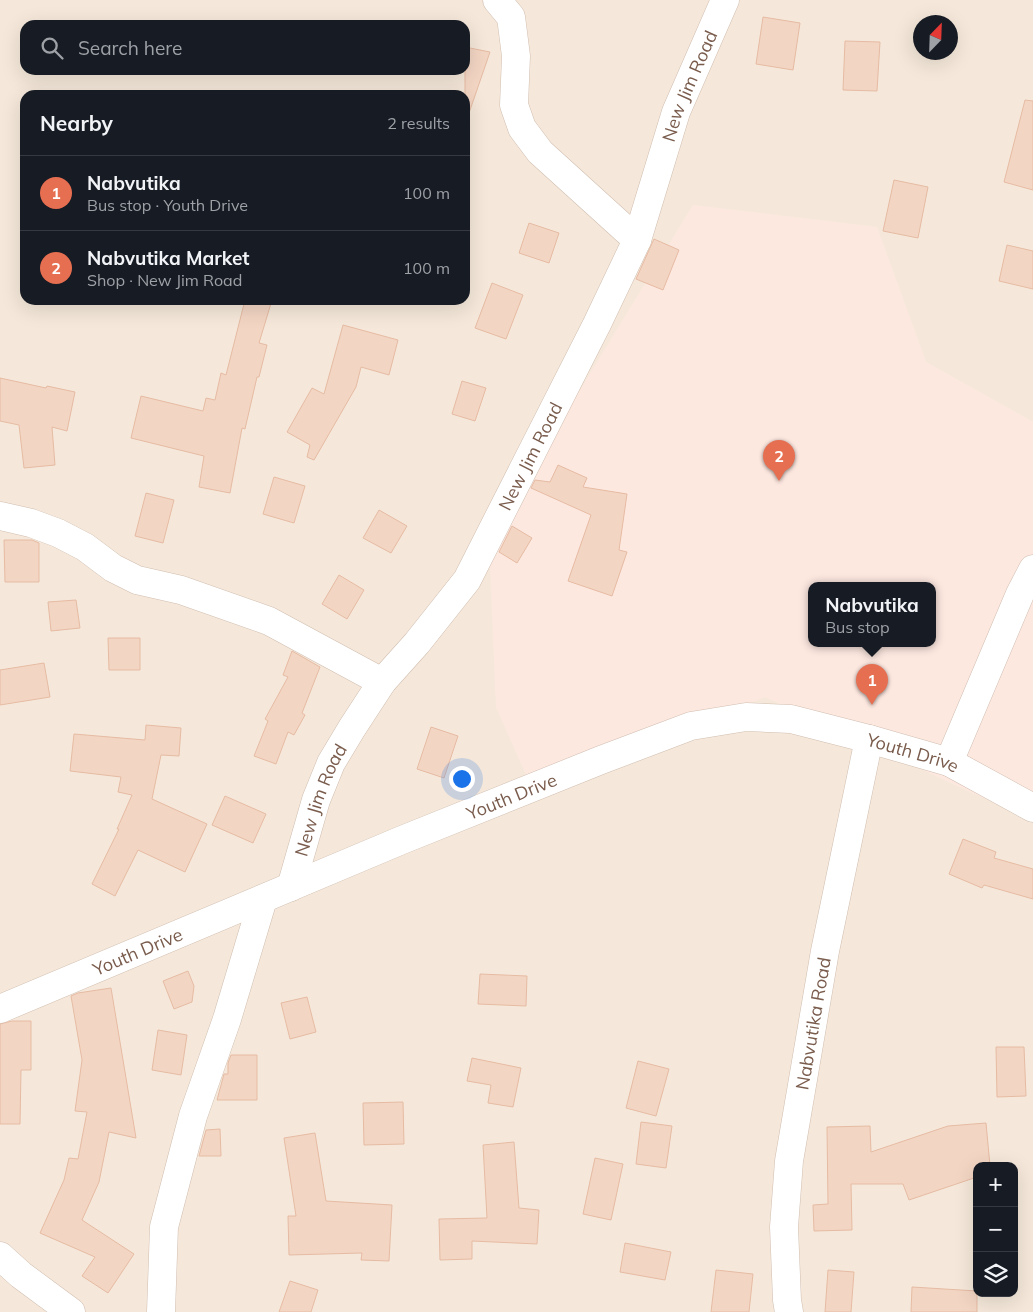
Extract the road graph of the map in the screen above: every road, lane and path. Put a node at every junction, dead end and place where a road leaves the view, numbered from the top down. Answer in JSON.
{"nodes":[{"id":1,"x":497,"y":0,"type":"edge"},
{"id":2,"x":725,"y":0,"type":"edge"},
{"id":3,"x":637,"y":240,"type":"junction"},
{"id":4,"x":0,"y":516,"type":"edge"},
{"id":5,"x":1033,"y":569,"type":"edge"},
{"id":6,"x":382,"y":682,"type":"junction"},
{"id":7,"x":870,"y":739,"type":"junction"},
{"id":8,"x":949,"y":762,"type":"junction"},
{"id":9,"x":1033,"y":808,"type":"edge"},
{"id":10,"x":290,"y":887,"type":"junction"},
{"id":11,"x":264,"y":899,"type":"junction"},
{"id":12,"x":0,"y":1010,"type":"edge"},
{"id":13,"x":0,"y":1256,"type":"edge"},
{"id":14,"x":71,"y":1312,"type":"edge"},
{"id":15,"x":161,"y":1312,"type":"edge"},
{"id":16,"x":789,"y":1312,"type":"edge"}],
"edges":[{"from":1,"to":3,"type":"street"},
{"from":2,"to":3,"type":"street","name":"New Jim Road"},
{"from":3,"to":6,"type":"street","name":"New Jim Road"},
{"from":4,"to":6,"type":"street"},
{"from":5,"to":8,"type":"street"},
{"from":6,"to":10,"type":"street","name":"New Jim Road"},
{"from":7,"to":8,"type":"street","name":"Youth Drive"},
{"from":7,"to":10,"type":"street","name":"Youth Drive"},
{"from":7,"to":16,"type":"street","name":"Nabvutika Road"},
{"from":8,"to":9,"type":"street","name":"Youth Drive"},
{"from":10,"to":11,"type":"street","name":"Youth Drive"},
{"from":11,"to":12,"type":"street","name":"Youth Drive"},
{"from":11,"to":15,"type":"street"},
{"from":13,"to":14,"type":"street"}]}
